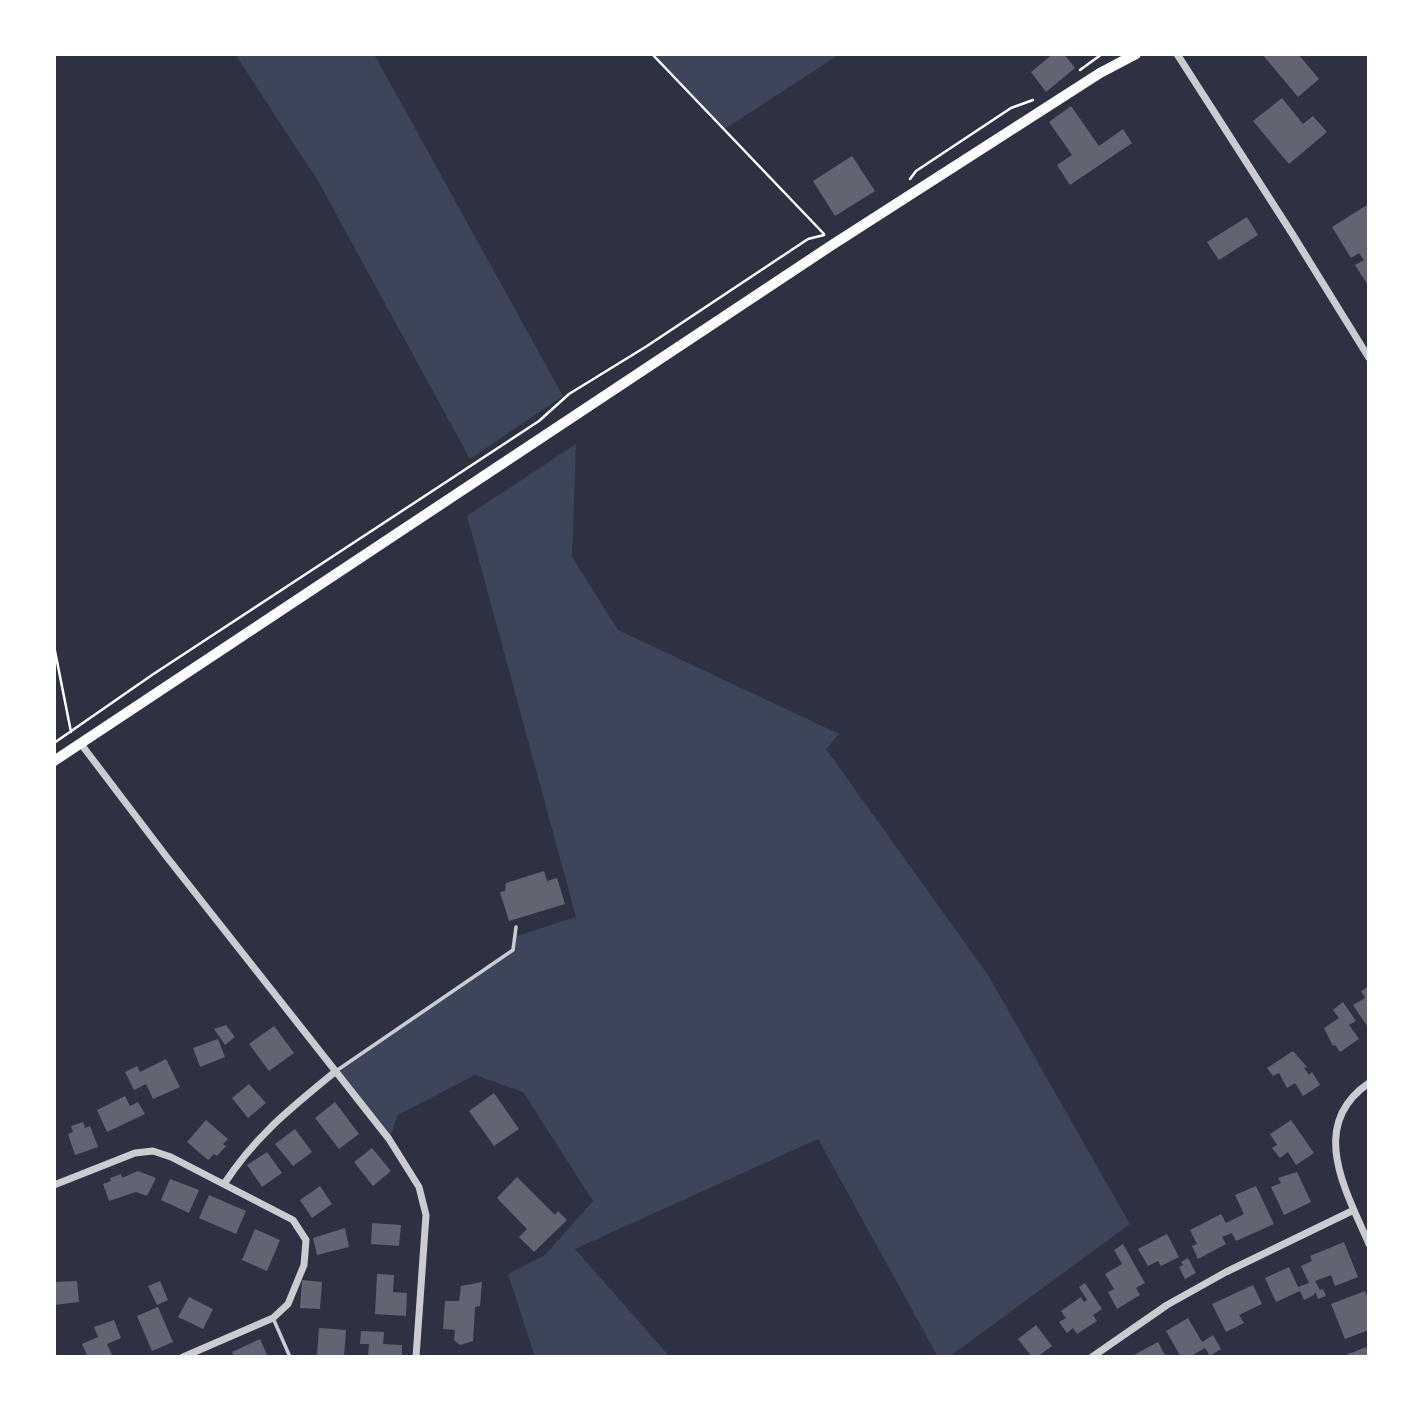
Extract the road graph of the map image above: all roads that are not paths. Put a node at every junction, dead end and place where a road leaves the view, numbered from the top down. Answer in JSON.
{"nodes":[{"id":1,"x":1136,"y":54,"type":"edge"},
{"id":2,"x":1177,"y":54,"type":"edge"},
{"id":3,"x":1369,"y":358,"type":"edge"},
{"id":4,"x":81,"y":744,"type":"junction"},
{"id":5,"x":54,"y":761,"type":"edge"},
{"id":6,"x":516,"y":927,"type":"dead end"},
{"id":7,"x":335,"y":1071,"type":"junction"},
{"id":8,"x":1369,"y":1083,"type":"edge"},
{"id":9,"x":224,"y":1184,"type":"junction"},
{"id":10,"x":54,"y":1185,"type":"edge"},
{"id":11,"x":1354,"y":1210,"type":"junction"},
{"id":12,"x":1369,"y":1244,"type":"edge"},
{"id":13,"x":273,"y":1318,"type":"junction"},
{"id":14,"x":183,"y":1357,"type":"edge"},
{"id":15,"x":290,"y":1357,"type":"edge"},
{"id":16,"x":416,"y":1357,"type":"edge"},
{"id":17,"x":1092,"y":1357,"type":"edge"}],
"edges":[{"from":1,"to":4,"type":"main road"},
{"from":2,"to":3,"type":"street"},
{"from":4,"to":5,"type":"main road"},
{"from":4,"to":7,"type":"street"},
{"from":6,"to":7,"type":"lane"},
{"from":7,"to":9,"type":"street"},
{"from":7,"to":16,"type":"street"},
{"from":8,"to":11,"type":"street"},
{"from":9,"to":10,"type":"street"},
{"from":9,"to":13,"type":"street"},
{"from":11,"to":12,"type":"street"},
{"from":11,"to":17,"type":"street"},
{"from":13,"to":14,"type":"street"},
{"from":13,"to":15,"type":"lane"}]}
